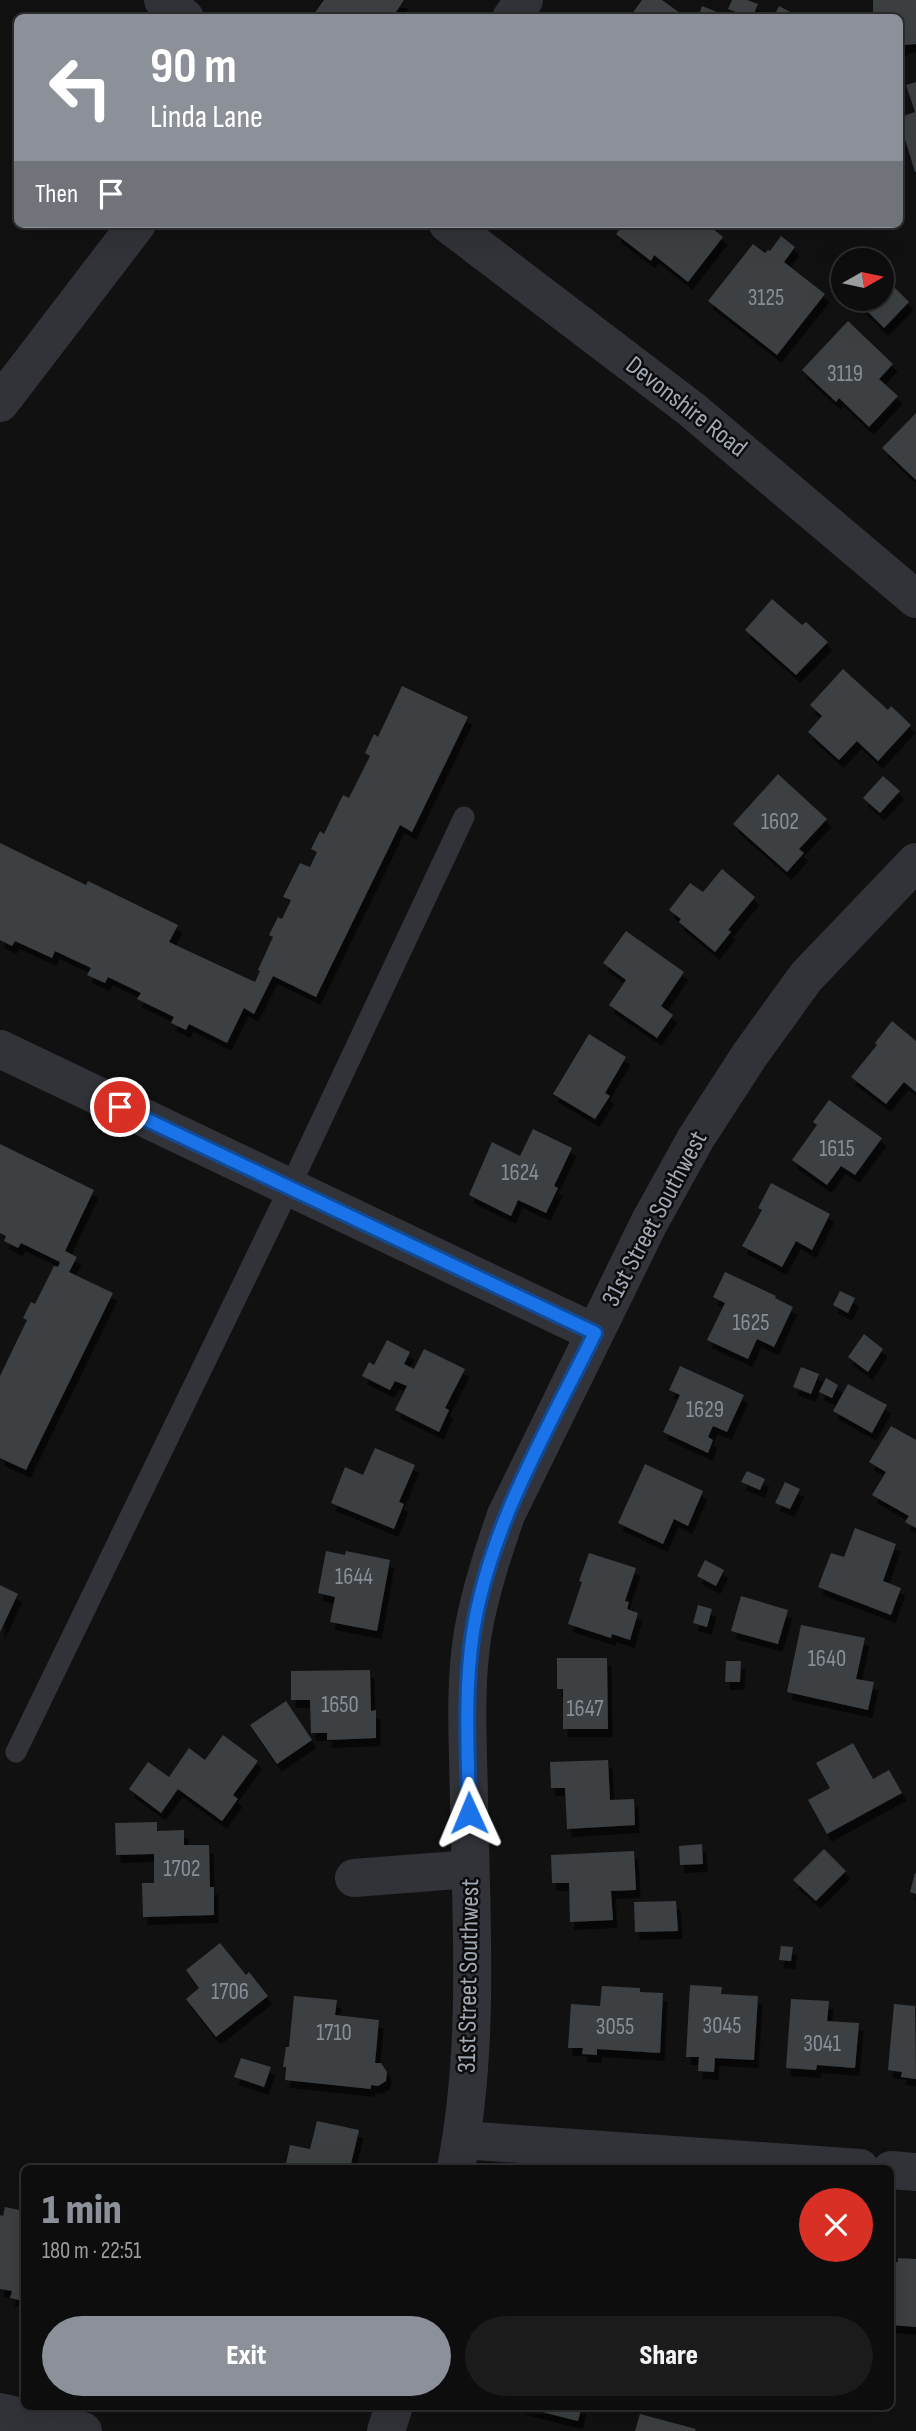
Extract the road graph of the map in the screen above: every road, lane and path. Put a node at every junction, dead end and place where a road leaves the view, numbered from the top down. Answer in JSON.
{"nodes":[{"id":1,"x":163,"y":0,"type":"edge"},
{"id":2,"x":180,"y":14,"type":"edge"},
{"id":3,"x":134,"y":228,"type":"edge"},
{"id":4,"x":453,"y":228,"type":"edge"},
{"id":5,"x":0,"y":403,"type":"edge"},
{"id":6,"x":916,"y":599,"type":"edge"},
{"id":7,"x":464,"y":817,"type":"dead end"},
{"id":8,"x":916,"y":862,"type":"edge"},
{"id":9,"x":0,"y":1049,"type":"edge"},
{"id":10,"x":289,"y":1189,"type":"junction"},
{"id":11,"x":595,"y":1333,"type":"junction"},
{"id":12,"x":16,"y":1752,"type":"dead end"},
{"id":13,"x":470,"y":1869,"type":"junction"},
{"id":14,"x":354,"y":1878,"type":"dead end"},
{"id":15,"x":459,"y":2154,"type":"edge"},
{"id":16,"x":774,"y":2165,"type":"edge"},
{"id":17,"x":894,"y":2170,"type":"edge"},
{"id":18,"x":916,"y":2172,"type":"edge"},
{"id":19,"x":393,"y":2410,"type":"edge"},
{"id":20,"x":0,"y":2412,"type":"edge"},
{"id":21,"x":61,"y":2428,"type":"edge"},
{"id":22,"x":386,"y":2431,"type":"edge"}],
"edges":[{"from":1,"to":2,"type":"street"},
{"from":3,"to":5,"type":"street"},
{"from":4,"to":6,"type":"street","name":"Devonshire Road"},
{"from":7,"to":10,"type":"lane"},
{"from":8,"to":11,"type":"street","name":"31st Street Southwest"},
{"from":9,"to":10,"type":"street"},
{"from":10,"to":11,"type":"street"},
{"from":10,"to":12,"type":"lane"},
{"from":11,"to":13,"type":"street","name":"31st Street Southwest"},
{"from":13,"to":14,"type":"street"},
{"from":13,"to":15,"type":"street","name":"31st Street Southwest"},
{"from":15,"to":16,"type":"street"},
{"from":17,"to":18,"type":"street"},
{"from":19,"to":22,"type":"street"},
{"from":20,"to":21,"type":"street"}]}
